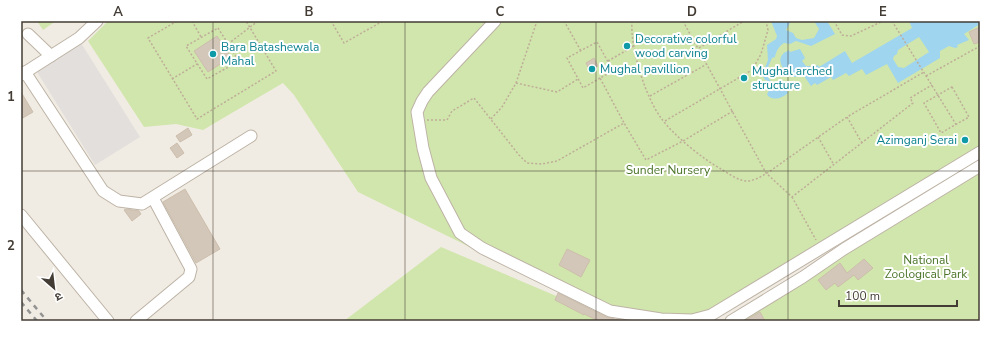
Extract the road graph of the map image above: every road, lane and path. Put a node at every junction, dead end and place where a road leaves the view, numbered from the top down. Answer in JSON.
{"nodes":[{"id":1,"x":97,"y":21,"type":"edge"},
{"id":2,"x":176,"y":21,"type":"edge"},
{"id":3,"x":192,"y":21,"type":"edge"},
{"id":4,"x":246,"y":21,"type":"edge"},
{"id":5,"x":258,"y":21,"type":"edge"},
{"id":6,"x":332,"y":21,"type":"edge"},
{"id":7,"x":383,"y":21,"type":"edge"},
{"id":8,"x":495,"y":21,"type":"edge"},
{"id":9,"x":537,"y":21,"type":"edge"},
{"id":10,"x":564,"y":21,"type":"edge"},
{"id":11,"x":632,"y":21,"type":"edge"},
{"id":12,"x":683,"y":21,"type":"edge"},
{"id":13,"x":744,"y":21,"type":"edge"},
{"id":14,"x":766,"y":21,"type":"edge"},
{"id":15,"x":834,"y":21,"type":"edge"},
{"id":16,"x":883,"y":21,"type":"edge"},
{"id":17,"x":892,"y":21,"type":"edge"},
{"id":18,"x":249,"y":26,"type":"junction"},
{"id":19,"x":28,"y":34,"type":"dead end"},
{"id":20,"x":201,"y":37,"type":"junction"},
{"id":21,"x":228,"y":44,"type":"junction"},
{"id":22,"x":634,"y":46,"type":"junction"},
{"id":23,"x":980,"y":46,"type":"edge"},
{"id":24,"x":699,"y":48,"type":"junction"},
{"id":25,"x":581,"y":51,"type":"junction"},
{"id":26,"x":51,"y":56,"type":"junction"},
{"id":27,"x":608,"y":61,"type":"junction"},
{"id":28,"x":197,"y":64,"type":"junction"},
{"id":29,"x":707,"y":64,"type":"junction"},
{"id":30,"x":924,"y":72,"type":"junction"},
{"id":31,"x":23,"y":73,"type":"edge"},
{"id":32,"x":926,"y":76,"type":"junction"},
{"id":33,"x":600,"y":78,"type":"junction"},
{"id":34,"x":172,"y":79,"type":"junction"},
{"id":35,"x":578,"y":79,"type":"junction"},
{"id":36,"x":516,"y":83,"type":"junction"},
{"id":37,"x":932,"y":85,"type":"junction"},
{"id":38,"x":721,"y":89,"type":"junction"},
{"id":39,"x":938,"y":95,"type":"junction"},
{"id":40,"x":649,"y":97,"type":"junction"},
{"id":41,"x":733,"y":110,"type":"junction"},
{"id":42,"x":847,"y":117,"type":"junction"},
{"id":43,"x":491,"y":119,"type":"junction"},
{"id":44,"x":419,"y":120,"type":"junction"},
{"id":45,"x":664,"y":121,"type":"junction"},
{"id":46,"x":624,"y":122,"type":"junction"},
{"id":47,"x":957,"y":125,"type":"junction"},
{"id":48,"x":251,"y":136,"type":"dead end"},
{"id":49,"x":818,"y":137,"type":"junction"},
{"id":50,"x":683,"y":141,"type":"junction"},
{"id":51,"x":862,"y":144,"type":"junction"},
{"id":52,"x":980,"y":152,"type":"edge"},
{"id":53,"x":834,"y":165,"type":"junction"},
{"id":54,"x":980,"y":166,"type":"edge"},
{"id":55,"x":766,"y":173,"type":"junction"},
{"id":56,"x":792,"y":196,"type":"junction"},
{"id":57,"x":152,"y":198,"type":"junction"},
{"id":58,"x":21,"y":215,"type":"edge"},
{"id":59,"x":820,"y":249,"type":"junction"},
{"id":60,"x":108,"y":321,"type":"edge"},
{"id":61,"x":136,"y":321,"type":"edge"},
{"id":62,"x":731,"y":321,"type":"edge"}],
"edges":[{"from":1,"to":26,"type":"street"},
{"from":2,"to":34,"type":"path"},
{"from":3,"to":20,"type":"path"},
{"from":4,"to":18,"type":"path"},
{"from":5,"to":18,"type":"path"},
{"from":6,"to":7,"type":"path"},
{"from":8,"to":44,"type":"street"},
{"from":9,"to":36,"type":"path"},
{"from":10,"to":25,"type":"path"},
{"from":11,"to":22,"type":"path"},
{"from":12,"to":24,"type":"path"},
{"from":13,"to":24,"type":"path"},
{"from":14,"to":38,"type":"path"},
{"from":15,"to":16,"type":"path"},
{"from":17,"to":30,"type":"path"},
{"from":18,"to":21,"type":"path"},
{"from":18,"to":34,"type":"path"},
{"from":19,"to":26,"type":"street"},
{"from":20,"to":21,"type":"path"},
{"from":20,"to":28,"type":"path"},
{"from":21,"to":28,"type":"path"},
{"from":22,"to":27,"type":"path"},
{"from":22,"to":40,"type":"path"},
{"from":23,"to":32,"type":"path"},
{"from":24,"to":29,"type":"path"},
{"from":25,"to":27,"type":"path"},
{"from":25,"to":35,"type":"path"},
{"from":26,"to":31,"type":"street"},
{"from":27,"to":33,"type":"path"},
{"from":28,"to":34,"type":"path"},
{"from":29,"to":38,"type":"path"},
{"from":29,"to":40,"type":"path"},
{"from":30,"to":32,"type":"path"},
{"from":30,"to":42,"type":"path"},
{"from":31,"to":57,"type":"street"},
{"from":32,"to":37,"type":"path"},
{"from":33,"to":35,"type":"path"},
{"from":33,"to":46,"type":"path"},
{"from":35,"to":36,"type":"path"},
{"from":36,"to":43,"type":"path"},
{"from":37,"to":39,"type":"path"},
{"from":37,"to":51,"type":"path"},
{"from":38,"to":41,"type":"path"},
{"from":38,"to":45,"type":"path"},
{"from":39,"to":47,"type":"path"},
{"from":39,"to":47,"type":"path"},
{"from":39,"to":47,"type":"path"},
{"from":40,"to":45,"type":"path"},
{"from":41,"to":50,"type":"path"},
{"from":41,"to":55,"type":"path"},
{"from":42,"to":49,"type":"path"},
{"from":42,"to":51,"type":"path"},
{"from":43,"to":44,"type":"path"},
{"from":43,"to":46,"type":"path"},
{"from":44,"to":59,"type":"street"},
{"from":45,"to":50,"type":"path"},
{"from":46,"to":50,"type":"path"},
{"from":48,"to":57,"type":"street"},
{"from":49,"to":53,"type":"path"},
{"from":49,"to":55,"type":"path"},
{"from":50,"to":55,"type":"path"},
{"from":51,"to":53,"type":"path"},
{"from":52,"to":59,"type":"street"},
{"from":53,"to":56,"type":"path"},
{"from":54,"to":62,"type":"street"},
{"from":55,"to":56,"type":"path"},
{"from":56,"to":59,"type":"path"},
{"from":57,"to":61,"type":"street"},
{"from":58,"to":60,"type":"street"}]}
